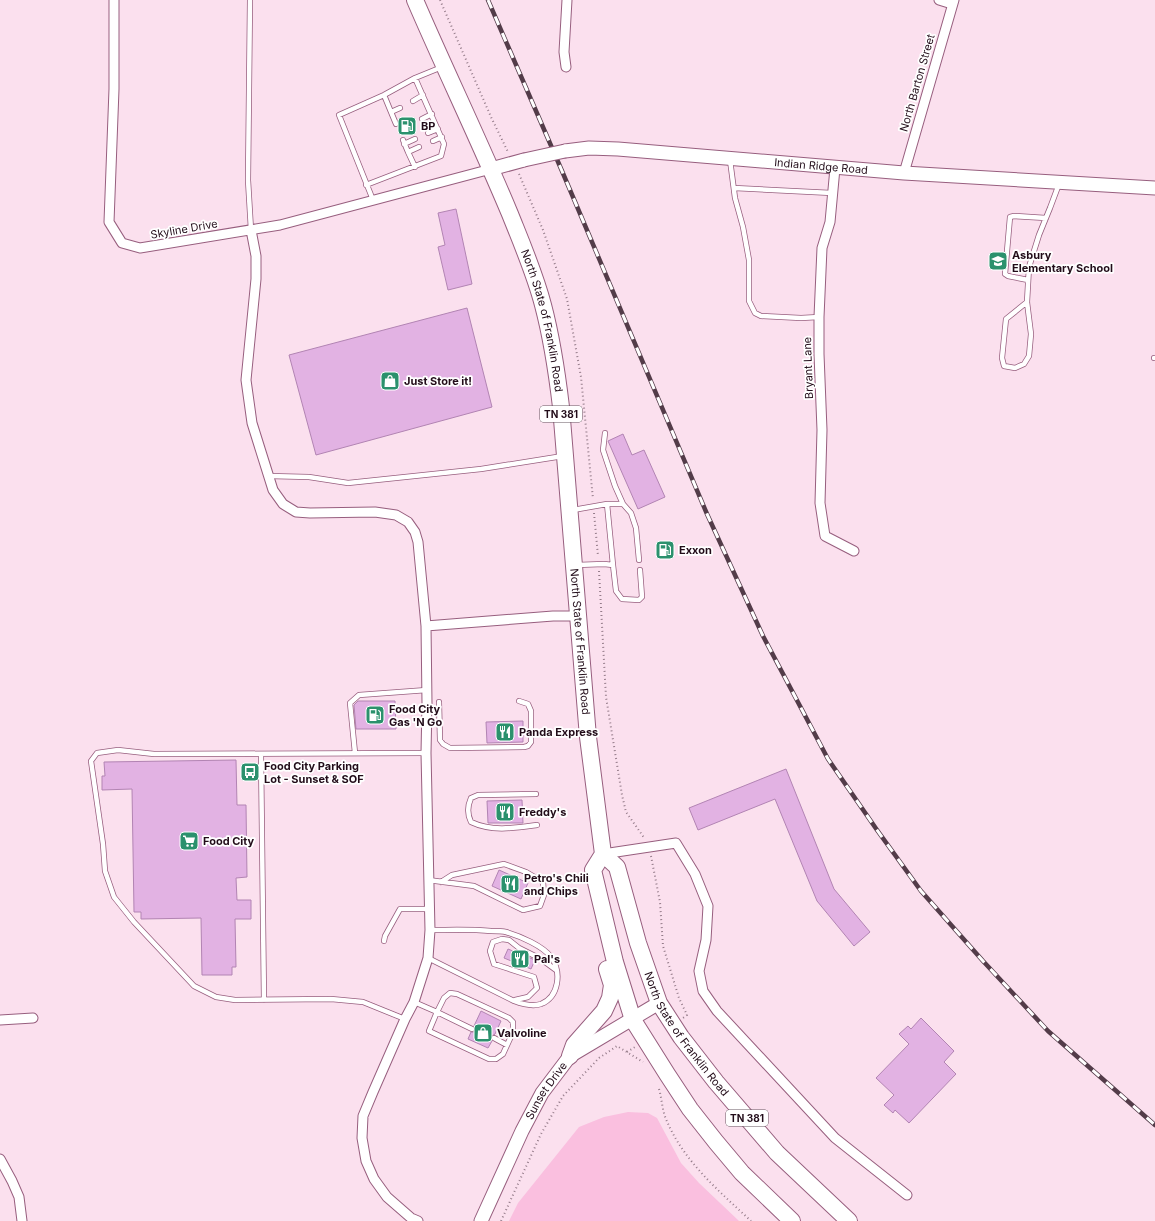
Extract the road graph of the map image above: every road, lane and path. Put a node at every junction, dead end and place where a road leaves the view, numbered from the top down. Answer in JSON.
{"nodes":[{"id":1,"x":114,"y":0,"type":"edge"},
{"id":2,"x":250,"y":0,"type":"edge"},
{"id":3,"x":415,"y":0,"type":"edge"},
{"id":4,"x":567,"y":0,"type":"edge"},
{"id":5,"x":939,"y":0,"type":"edge"},
{"id":6,"x":953,"y":2,"type":"edge"},
{"id":7,"x":443,"y":66,"type":"junction"},
{"id":8,"x":566,"y":67,"type":"dead end"},
{"id":9,"x":415,"y":78,"type":"junction"},
{"id":10,"x":384,"y":95,"type":"junction"},
{"id":11,"x":424,"y":95,"type":"junction"},
{"id":12,"x":413,"y":100,"type":"dead end"},
{"id":13,"x":400,"y":108,"type":"dead end"},
{"id":14,"x":391,"y":112,"type":"junction"},
{"id":15,"x":432,"y":114,"type":"junction"},
{"id":16,"x":422,"y":119,"type":"dead end"},
{"id":17,"x":396,"y":124,"type":"dead end"},
{"id":18,"x":438,"y":129,"type":"junction"},
{"id":19,"x":428,"y":133,"type":"dead end"},
{"id":20,"x":442,"y":137,"type":"junction"},
{"id":21,"x":415,"y":139,"type":"dead end"},
{"id":22,"x":432,"y":141,"type":"dead end"},
{"id":23,"x":419,"y":147,"type":"dead end"},
{"id":24,"x":408,"y":152,"type":"junction"},
{"id":25,"x":730,"y":159,"type":"junction"},
{"id":26,"x":415,"y":167,"type":"junction"},
{"id":27,"x":835,"y":168,"type":"junction"},
{"id":28,"x":491,"y":169,"type":"junction"},
{"id":29,"x":904,"y":173,"type":"junction"},
{"id":30,"x":1059,"y":182,"type":"junction"},
{"id":31,"x":366,"y":185,"type":"junction"},
{"id":32,"x":734,"y":188,"type":"junction"},
{"id":33,"x":1155,"y":188,"type":"edge"},
{"id":34,"x":832,"y":192,"type":"junction"},
{"id":35,"x":372,"y":200,"type":"junction"},
{"id":36,"x":1046,"y":218,"type":"junction"},
{"id":37,"x":251,"y":230,"type":"junction"},
{"id":38,"x":1028,"y":280,"type":"junction"},
{"id":39,"x":1027,"y":302,"type":"junction"},
{"id":40,"x":819,"y":316,"type":"junction"},
{"id":41,"x":605,"y":433,"type":"dead end"},
{"id":42,"x":564,"y":456,"type":"junction"},
{"id":43,"x":269,"y":476,"type":"junction"},
{"id":44,"x":607,"y":504,"type":"junction"},
{"id":45,"x":623,"y":504,"type":"junction"},
{"id":46,"x":569,"y":510,"type":"junction"},
{"id":47,"x":854,"y":551,"type":"dead end"},
{"id":48,"x":639,"y":560,"type":"dead end"},
{"id":49,"x":574,"y":565,"type":"junction"},
{"id":50,"x":613,"y":565,"type":"junction"},
{"id":51,"x":640,"y":570,"type":"dead end"},
{"id":52,"x":578,"y":616,"type":"junction"},
{"id":53,"x":426,"y":626,"type":"junction"},
{"id":54,"x":427,"y":690,"type":"junction"},
{"id":55,"x":519,"y":701,"type":"dead end"},
{"id":56,"x":439,"y":702,"type":"dead end"},
{"id":57,"x":355,"y":753,"type":"junction"},
{"id":58,"x":426,"y":753,"type":"junction"},
{"id":59,"x":261,"y":754,"type":"junction"},
{"id":60,"x":536,"y":794,"type":"dead end"},
{"id":61,"x":537,"y":825,"type":"dead end"},
{"id":62,"x":603,"y":854,"type":"junction"},
{"id":63,"x":428,"y":880,"type":"junction"},
{"id":64,"x":441,"y":882,"type":"junction"},
{"id":65,"x":601,"y":904,"type":"junction"},
{"id":66,"x":429,"y":909,"type":"junction"},
{"id":67,"x":430,"y":930,"type":"junction"},
{"id":68,"x":384,"y":941,"type":"dead end"},
{"id":69,"x":428,"y":958,"type":"junction"},
{"id":70,"x":557,"y":972,"type":"junction"},
{"id":71,"x":264,"y":1000,"type":"junction"},
{"id":72,"x":514,"y":1001,"type":"junction"},
{"id":73,"x":414,"y":1002,"type":"junction"},
{"id":74,"x":659,"y":1003,"type":"junction"},
{"id":75,"x":436,"y":1012,"type":"junction"},
{"id":76,"x":33,"y":1018,"type":"dead end"},
{"id":77,"x":405,"y":1019,"type":"junction"},
{"id":78,"x":0,"y":1020,"type":"edge"},
{"id":79,"x":633,"y":1020,"type":"junction"},
{"id":80,"x":472,"y":1029,"type":"dead end"},
{"id":81,"x":494,"y":1038,"type":"dead end"},
{"id":82,"x":507,"y":1045,"type":"junction"},
{"id":83,"x":570,"y":1056,"type":"junction"},
{"id":84,"x":646,"y":1064,"type":"dead end"},
{"id":85,"x":657,"y":1083,"type":"dead end"},
{"id":86,"x":0,"y":1159,"type":"edge"},
{"id":87,"x":907,"y":1195,"type":"dead end"},
{"id":88,"x":22,"y":1221,"type":"edge"},
{"id":89,"x":418,"y":1221,"type":"edge"},
{"id":90,"x":481,"y":1221,"type":"edge"},
{"id":91,"x":501,"y":1221,"type":"edge"},
{"id":92,"x":750,"y":1221,"type":"edge"},
{"id":93,"x":792,"y":1221,"type":"edge"},
{"id":94,"x":849,"y":1221,"type":"edge"}],
"edges":[{"from":1,"to":37,"type":"street","name":"Skyline Drive"},
{"from":2,"to":37,"type":"lane"},
{"from":3,"to":7,"type":"highway","name":"North State of Franklin Road","number":"TN 381"},
{"from":4,"to":8,"type":"street"},
{"from":5,"to":6,"type":"street"},
{"from":6,"to":29,"type":"street","name":"North Barton Street"},
{"from":7,"to":9,"type":"lane"},
{"from":7,"to":28,"type":"highway","name":"North State of Franklin Road","number":"TN 381"},
{"from":9,"to":10,"type":"lane"},
{"from":9,"to":11,"type":"lane"},
{"from":10,"to":14,"type":"lane"},
{"from":10,"to":31,"type":"lane"},
{"from":11,"to":12,"type":"lane"},
{"from":11,"to":15,"type":"lane"},
{"from":13,"to":14,"type":"lane"},
{"from":14,"to":17,"type":"lane"},
{"from":15,"to":16,"type":"lane"},
{"from":15,"to":18,"type":"lane"},
{"from":18,"to":19,"type":"lane"},
{"from":18,"to":20,"type":"lane"},
{"from":20,"to":22,"type":"lane"},
{"from":20,"to":26,"type":"lane"},
{"from":21,"to":24,"type":"lane"},
{"from":23,"to":24,"type":"lane"},
{"from":24,"to":26,"type":"lane"},
{"from":25,"to":27,"type":"street","name":"Indian Ridge Road"},
{"from":25,"to":28,"type":"street","name":"Indian Ridge Road","bridge":true},
{"from":25,"to":32,"type":"lane"},
{"from":26,"to":31,"type":"lane"},
{"from":27,"to":29,"type":"street","name":"Indian Ridge Road"},
{"from":27,"to":34,"type":"street","name":"Bryant Lane"},
{"from":28,"to":35,"type":"street","name":"Skyline Drive"},
{"from":28,"to":42,"type":"highway","name":"North State of Franklin Road","number":"TN 381"},
{"from":29,"to":30,"type":"street","name":"Indian Ridge Road"},
{"from":30,"to":33,"type":"street","name":"Indian Ridge Road"},
{"from":30,"to":36,"type":"lane"},
{"from":31,"to":35,"type":"lane"},
{"from":32,"to":34,"type":"lane"},
{"from":32,"to":40,"type":"lane"},
{"from":34,"to":40,"type":"street","name":"Bryant Lane"},
{"from":35,"to":37,"type":"street","name":"Skyline Drive"},
{"from":36,"to":38,"type":"lane"},
{"from":36,"to":38,"type":"lane"},
{"from":37,"to":43,"type":"street"},
{"from":38,"to":39,"type":"lane"},
{"from":39,"to":39,"type":"lane"},
{"from":40,"to":47,"type":"street","name":"Bryant Lane"},
{"from":41,"to":45,"type":"lane"},
{"from":42,"to":43,"type":"lane"},
{"from":42,"to":46,"type":"highway","name":"North State of Franklin Road","number":"TN 381"},
{"from":43,"to":53,"type":"street"},
{"from":44,"to":45,"type":"lane"},
{"from":44,"to":46,"type":"lane"},
{"from":44,"to":50,"type":"lane"},
{"from":45,"to":48,"type":"lane"},
{"from":46,"to":49,"type":"highway","name":"North State of Franklin Road","number":"TN 381"},
{"from":49,"to":50,"type":"lane"},
{"from":49,"to":52,"type":"highway","name":"North State of Franklin Road","number":"TN 381"},
{"from":50,"to":51,"type":"lane"},
{"from":52,"to":53,"type":"street"},
{"from":52,"to":62,"type":"highway","name":"North State of Franklin Road","number":"TN 381"},
{"from":53,"to":54,"type":"street"},
{"from":54,"to":57,"type":"lane"},
{"from":54,"to":58,"type":"street"},
{"from":55,"to":56,"type":"lane"},
{"from":57,"to":58,"type":"lane"},
{"from":57,"to":59,"type":"lane"},
{"from":58,"to":63,"type":"street"},
{"from":59,"to":71,"type":"lane"},
{"from":59,"to":71,"type":"lane"},
{"from":60,"to":61,"type":"lane"},
{"from":62,"to":65,"type":"highway"},
{"from":62,"to":74,"type":"highway","name":"North State of Franklin Road","number":"TN 381"},
{"from":62,"to":87,"type":"street"},
{"from":63,"to":64,"type":"lane"},
{"from":63,"to":66,"type":"street"},
{"from":64,"to":64,"type":"lane"},
{"from":65,"to":79,"type":"highway"},
{"from":65,"to":83,"type":"highway"},
{"from":66,"to":67,"type":"street"},
{"from":66,"to":68,"type":"lane"},
{"from":67,"to":69,"type":"street"},
{"from":67,"to":70,"type":"lane"},
{"from":69,"to":72,"type":"lane"},
{"from":69,"to":73,"type":"street"},
{"from":70,"to":72,"type":"lane"},
{"from":70,"to":72,"type":"lane"},
{"from":71,"to":77,"type":"lane"},
{"from":73,"to":75,"type":"lane"},
{"from":73,"to":77,"type":"street"},
{"from":74,"to":79,"type":"street","name":"Sunset Drive"},
{"from":74,"to":94,"type":"highway","name":"North State of Franklin Road","number":"TN 381"},
{"from":75,"to":80,"type":"lane"},
{"from":75,"to":82,"type":"lane"},
{"from":75,"to":82,"type":"lane"},
{"from":76,"to":78,"type":"street"},
{"from":77,"to":89,"type":"street"},
{"from":79,"to":83,"type":"street","name":"Sunset Drive"},
{"from":79,"to":93,"type":"highway"},
{"from":81,"to":82,"type":"lane"},
{"from":83,"to":90,"type":"street","name":"Sunset Drive"},
{"from":84,"to":91,"type":"path"},
{"from":85,"to":92,"type":"path"},
{"from":86,"to":88,"type":"street"}]}
